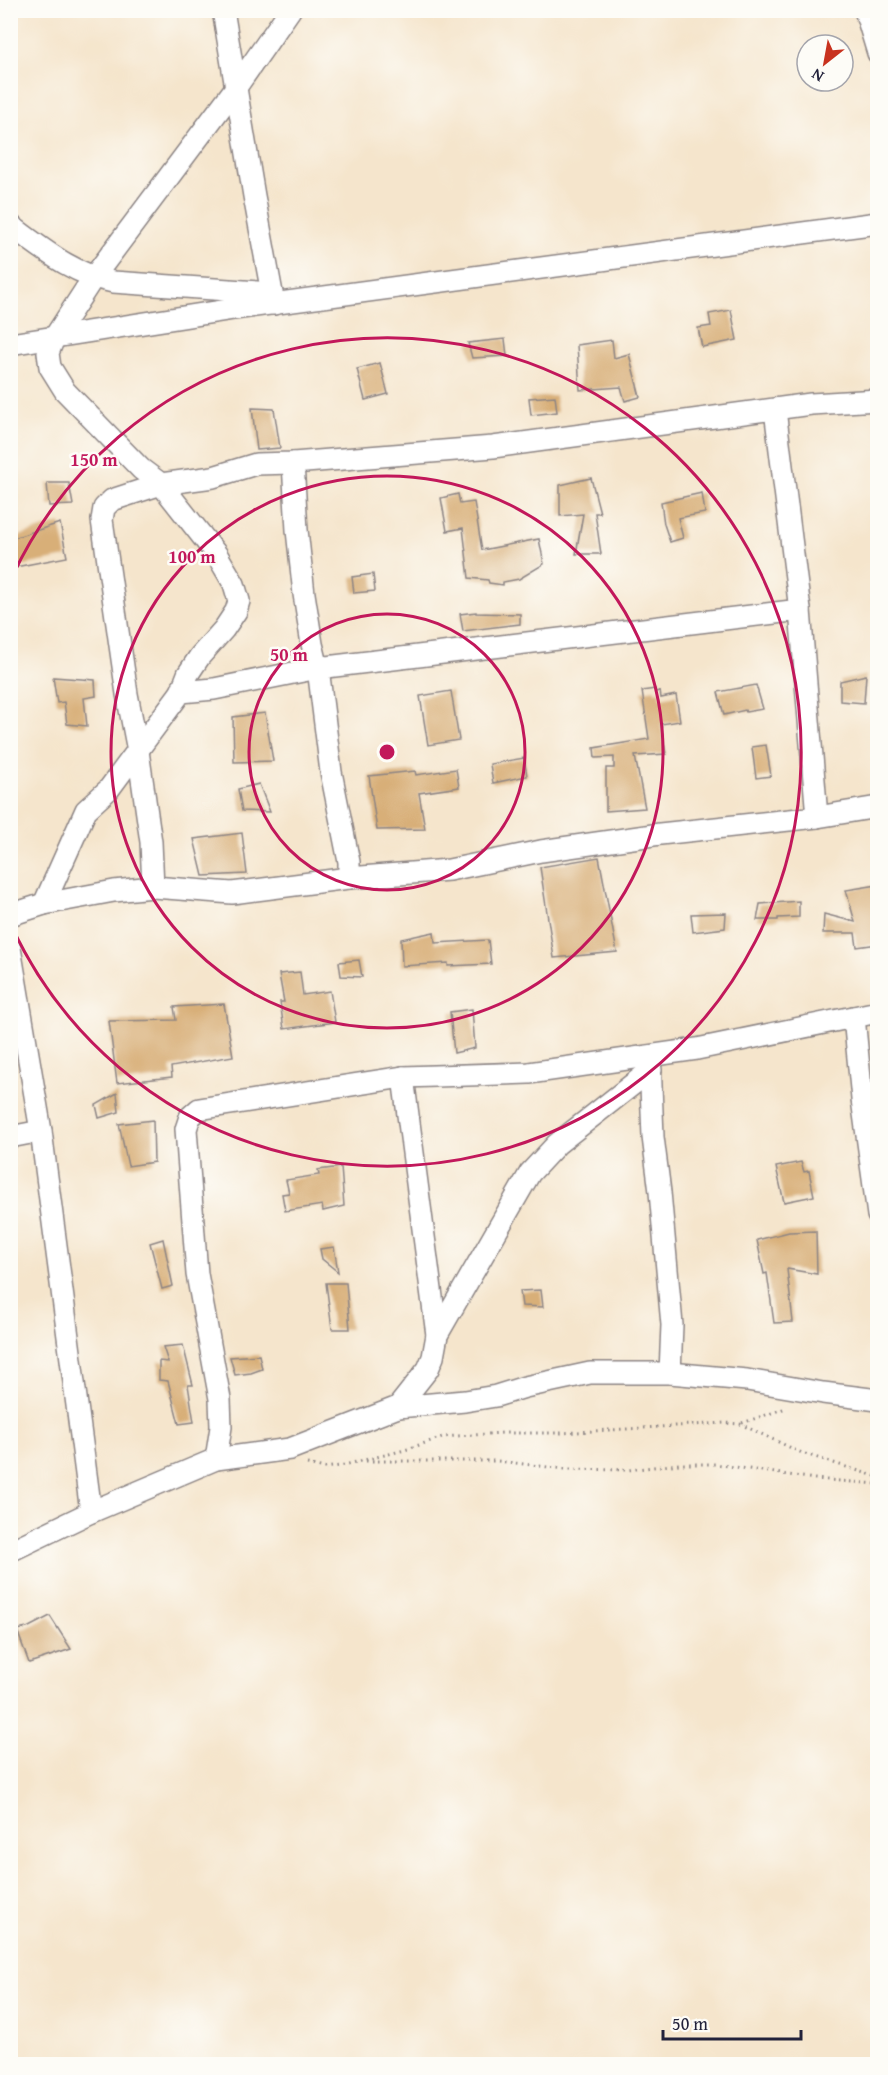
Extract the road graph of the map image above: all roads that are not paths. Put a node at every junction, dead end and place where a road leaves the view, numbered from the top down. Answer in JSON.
{"nodes":[{"id":1,"x":223,"y":10,"type":"edge"},
{"id":2,"x":290,"y":10,"type":"edge"},
{"id":3,"x":865,"y":10,"type":"edge"},
{"id":4,"x":878,"y":53,"type":"edge"},
{"id":5,"x":237,"y":86,"type":"junction"},
{"id":6,"x":878,"y":223,"type":"edge"},
{"id":7,"x":10,"y":225,"type":"edge"},
{"id":8,"x":93,"y":279,"type":"junction"},
{"id":9,"x":273,"y":299,"type":"junction"},
{"id":10,"x":54,"y":338,"type":"junction"},
{"id":11,"x":10,"y":344,"type":"edge"},
{"id":12,"x":878,"y":400,"type":"edge"},
{"id":13,"x":775,"y":410,"type":"junction"},
{"id":14,"x":293,"y":463,"type":"junction"},
{"id":15,"x":161,"y":484,"type":"junction"},
{"id":16,"x":800,"y":610,"type":"junction"},
{"id":17,"x":318,"y":668,"type":"junction"},
{"id":18,"x":181,"y":692,"type":"junction"},
{"id":19,"x":138,"y":751,"type":"junction"},
{"id":20,"x":878,"y":807,"type":"edge"},
{"id":21,"x":817,"y":817,"type":"junction"},
{"id":22,"x":349,"y":878,"type":"junction"},
{"id":23,"x":153,"y":887,"type":"junction"},
{"id":24,"x":44,"y":904,"type":"junction"},
{"id":25,"x":10,"y":915,"type":"edge"},
{"id":26,"x":10,"y":948,"type":"edge"},
{"id":27,"x":878,"y":1012,"type":"edge"},
{"id":28,"x":854,"y":1017,"type":"junction"},
{"id":29,"x":650,"y":1062,"type":"junction"},
{"id":30,"x":403,"y":1077,"type":"junction"},
{"id":31,"x":41,"y":1131,"type":"junction"},
{"id":32,"x":10,"y":1137,"type":"edge"},
{"id":33,"x":878,"y":1215,"type":"edge"},
{"id":34,"x":437,"y":1335,"type":"junction"},
{"id":35,"x":670,"y":1373,"type":"junction"},
{"id":36,"x":878,"y":1401,"type":"edge"},
{"id":37,"x":398,"y":1407,"type":"junction"},
{"id":38,"x":216,"y":1459,"type":"junction"},
{"id":39,"x":91,"y":1512,"type":"junction"},
{"id":40,"x":10,"y":1551,"type":"edge"}],
"edges":[{"from":1,"to":5,"type":"street"},
{"from":2,"to":5,"type":"street"},
{"from":3,"to":4,"type":"street"},
{"from":5,"to":8,"type":"street"},
{"from":5,"to":9,"type":"street"},
{"from":6,"to":9,"type":"street"},
{"from":7,"to":8,"type":"street"},
{"from":8,"to":9,"type":"street"},
{"from":8,"to":10,"type":"street"},
{"from":9,"to":10,"type":"street"},
{"from":10,"to":11,"type":"street"},
{"from":10,"to":15,"type":"street"},
{"from":12,"to":13,"type":"street"},
{"from":13,"to":14,"type":"street"},
{"from":13,"to":16,"type":"street"},
{"from":14,"to":15,"type":"street"},
{"from":14,"to":17,"type":"street"},
{"from":15,"to":18,"type":"street"},
{"from":15,"to":19,"type":"street"},
{"from":16,"to":17,"type":"street"},
{"from":16,"to":21,"type":"street"},
{"from":17,"to":18,"type":"street"},
{"from":17,"to":22,"type":"street"},
{"from":18,"to":19,"type":"street"},
{"from":19,"to":23,"type":"street"},
{"from":19,"to":24,"type":"street"},
{"from":20,"to":21,"type":"street"},
{"from":21,"to":22,"type":"street"},
{"from":22,"to":23,"type":"street"},
{"from":23,"to":24,"type":"street"},
{"from":24,"to":25,"type":"street"},
{"from":26,"to":31,"type":"street"},
{"from":27,"to":28,"type":"street"},
{"from":28,"to":29,"type":"street"},
{"from":28,"to":33,"type":"street"},
{"from":29,"to":30,"type":"street"},
{"from":29,"to":34,"type":"street"},
{"from":29,"to":35,"type":"street"},
{"from":30,"to":34,"type":"street"},
{"from":30,"to":38,"type":"street"},
{"from":31,"to":32,"type":"street"},
{"from":31,"to":39,"type":"street"},
{"from":34,"to":37,"type":"street"},
{"from":35,"to":36,"type":"street"},
{"from":35,"to":37,"type":"street"},
{"from":37,"to":38,"type":"street"},
{"from":38,"to":39,"type":"street"},
{"from":39,"to":40,"type":"street"}]}
